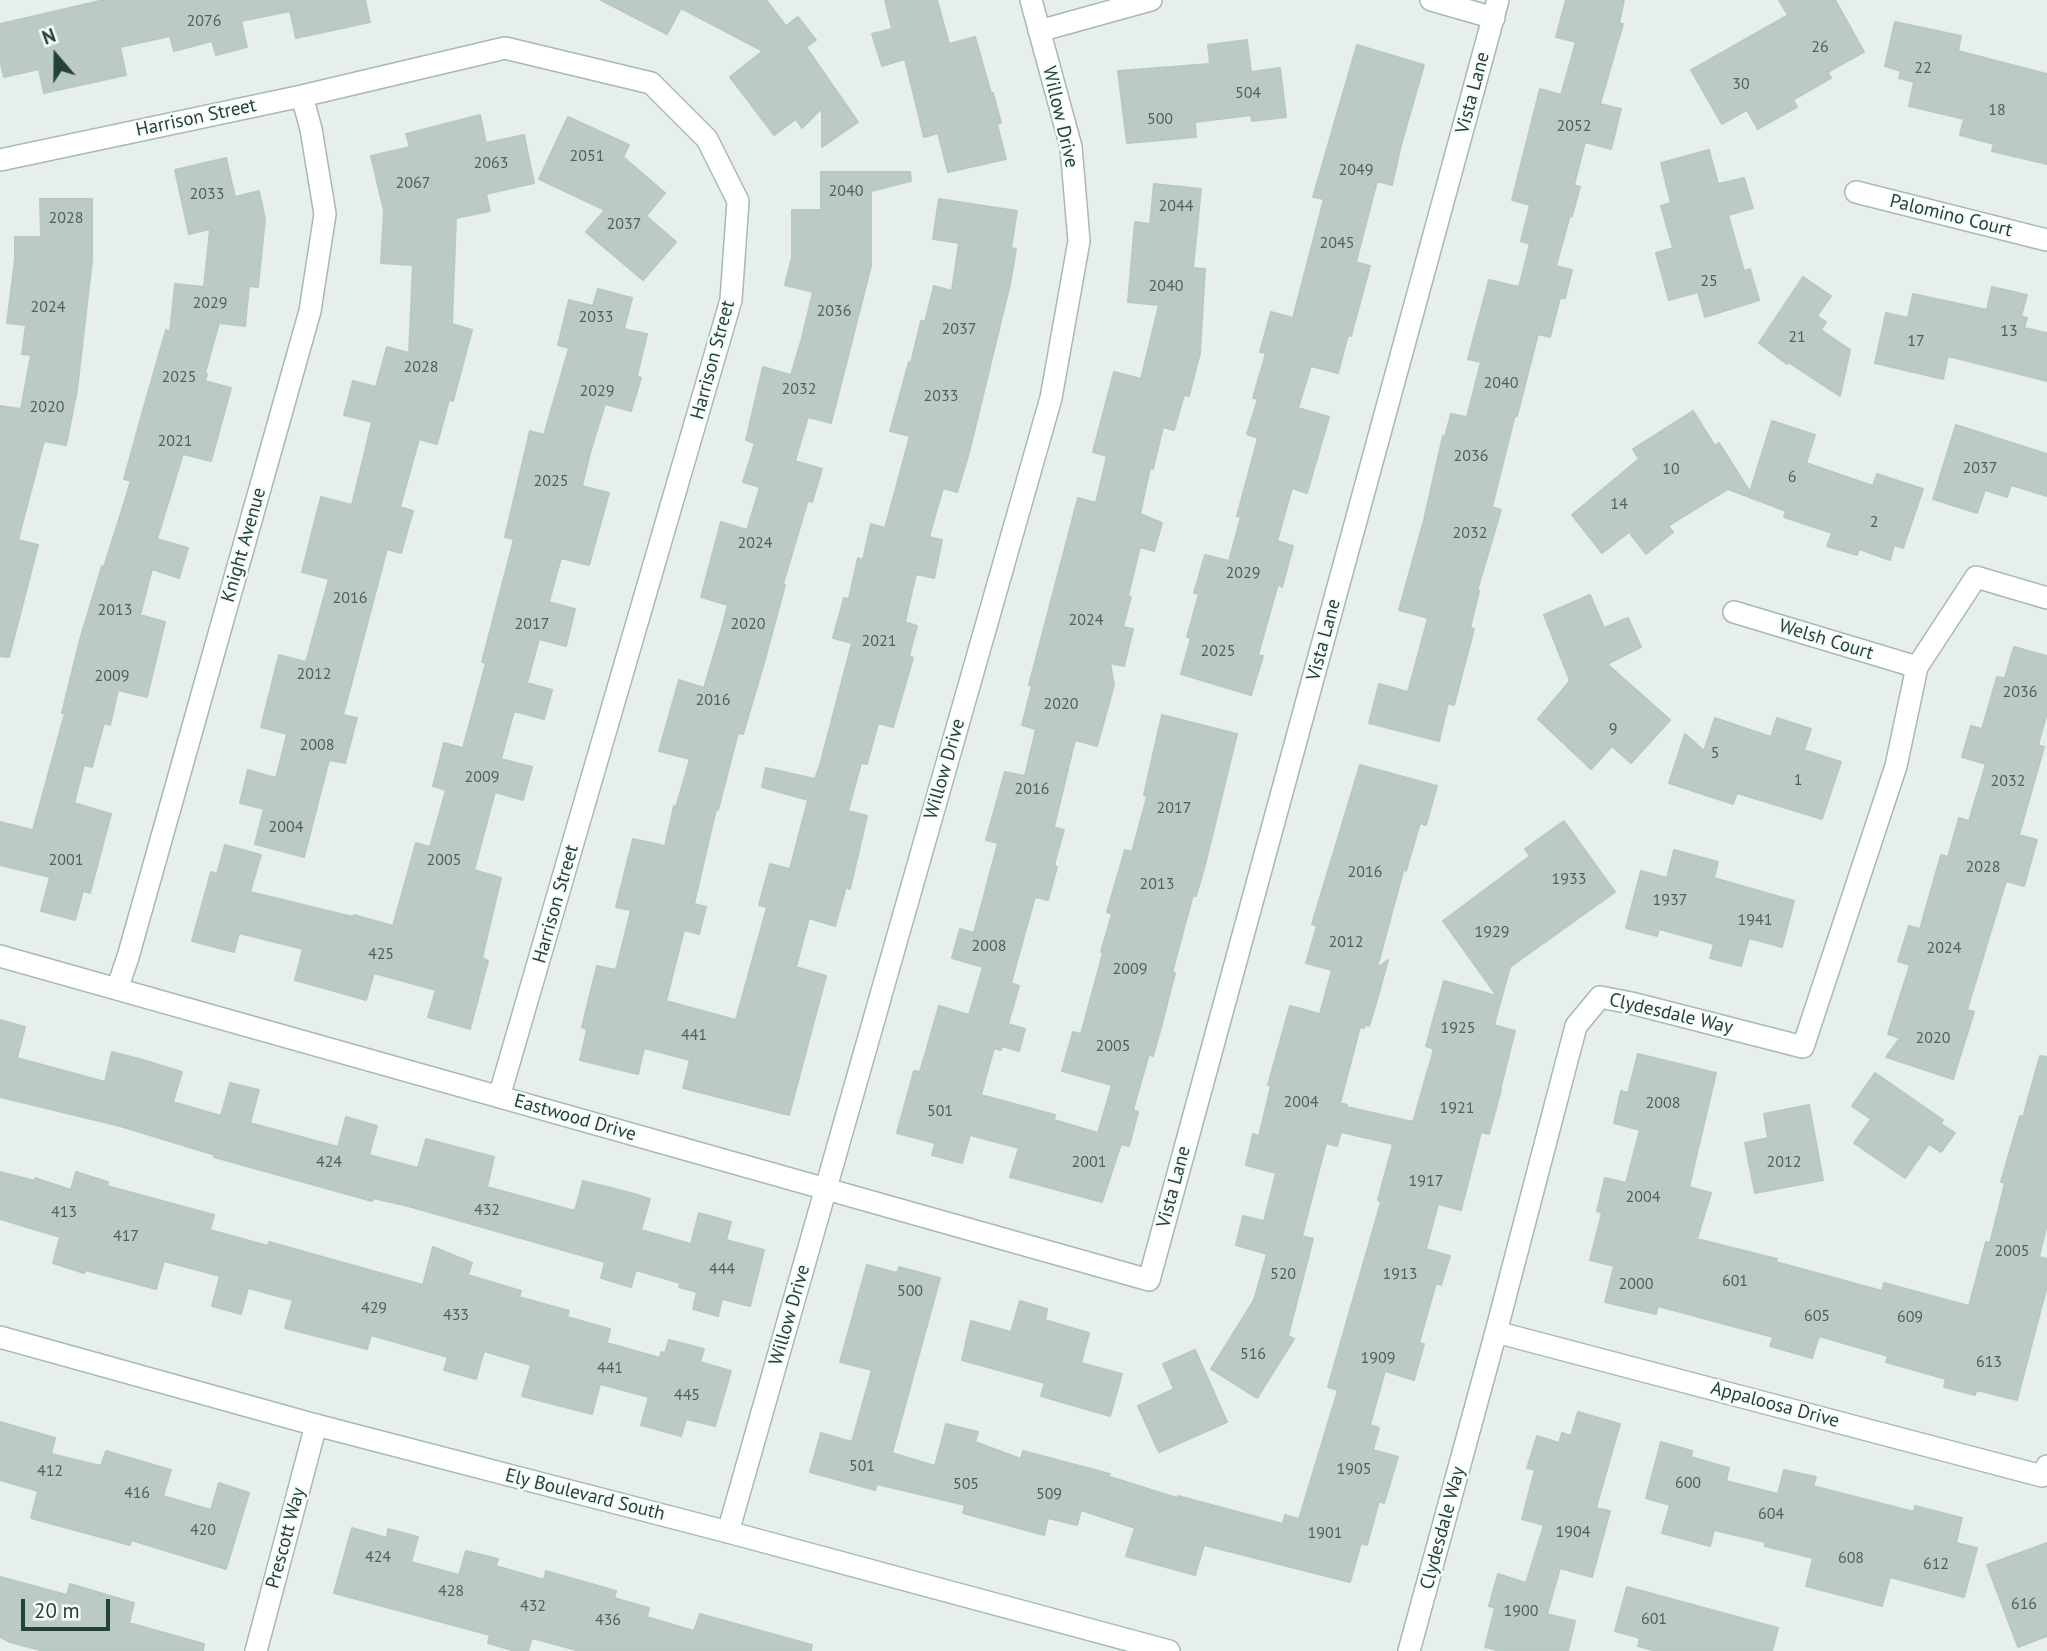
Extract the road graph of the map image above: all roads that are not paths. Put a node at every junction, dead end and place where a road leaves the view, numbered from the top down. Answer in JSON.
{"nodes":[{"id":1,"x":1031,"y":0,"type":"edge"},
{"id":2,"x":1151,"y":0,"type":"edge"},
{"id":3,"x":1431,"y":0,"type":"edge"},
{"id":4,"x":1496,"y":9,"type":"edge"},
{"id":5,"x":1039,"y":31,"type":"junction"},
{"id":6,"x":302,"y":96,"type":"junction"},
{"id":7,"x":0,"y":160,"type":"edge"},
{"id":8,"x":1856,"y":192,"type":"dead end"},
{"id":9,"x":2047,"y":240,"type":"edge"},
{"id":10,"x":2047,"y":598,"type":"edge"},
{"id":11,"x":1734,"y":612,"type":"dead end"},
{"id":12,"x":1917,"y":667,"type":"junction"},
{"id":13,"x":0,"y":956,"type":"edge"},
{"id":14,"x":117,"y":989,"type":"junction"},
{"id":15,"x":499,"y":1097,"type":"junction"},
{"id":16,"x":826,"y":1189,"type":"junction"},
{"id":17,"x":1149,"y":1280,"type":"joint"},
{"id":18,"x":1496,"y":1332,"type":"junction"},
{"id":19,"x":0,"y":1337,"type":"edge"},
{"id":20,"x":316,"y":1425,"type":"junction"},
{"id":21,"x":2047,"y":1466,"type":"edge"},
{"id":22,"x":728,"y":1532,"type":"junction"},
{"id":23,"x":256,"y":1651,"type":"edge"},
{"id":24,"x":1169,"y":1651,"type":"edge"},
{"id":25,"x":1409,"y":1651,"type":"edge"}],
"edges":[{"from":1,"to":5,"type":"street","name":"Willow Drive"},
{"from":2,"to":5,"type":"street"},
{"from":3,"to":4,"type":"street"},
{"from":4,"to":17,"type":"street","name":"Vista Lane"},
{"from":5,"to":16,"type":"street","name":"Willow Drive"},
{"from":6,"to":7,"type":"street","name":"Harrison Street"},
{"from":6,"to":14,"type":"street","name":"Knight Avenue"},
{"from":6,"to":15,"type":"street","name":"Harrison Street"},
{"from":8,"to":9,"type":"street","name":"Palomino Court"},
{"from":10,"to":12,"type":"street","name":"Clydesdale Way"},
{"from":11,"to":12,"type":"street","name":"Welsh Court"},
{"from":12,"to":18,"type":"street","name":"Clydesdale Way"},
{"from":13,"to":14,"type":"street","name":"Eastwood Drive"},
{"from":14,"to":15,"type":"street","name":"Eastwood Drive"},
{"from":15,"to":16,"type":"street","name":"Eastwood Drive"},
{"from":16,"to":17,"type":"street","name":"Eastwood Drive"},
{"from":16,"to":22,"type":"street","name":"Willow Drive"},
{"from":18,"to":21,"type":"street","name":"Appaloosa Drive"},
{"from":18,"to":25,"type":"street","name":"Clydesdale Way"},
{"from":19,"to":20,"type":"street","name":"Ely Boulevard South"},
{"from":20,"to":22,"type":"street","name":"Ely Boulevard South"},
{"from":20,"to":23,"type":"street","name":"Prescott Way"},
{"from":22,"to":24,"type":"street","name":"Ely Boulevard South"}]}
